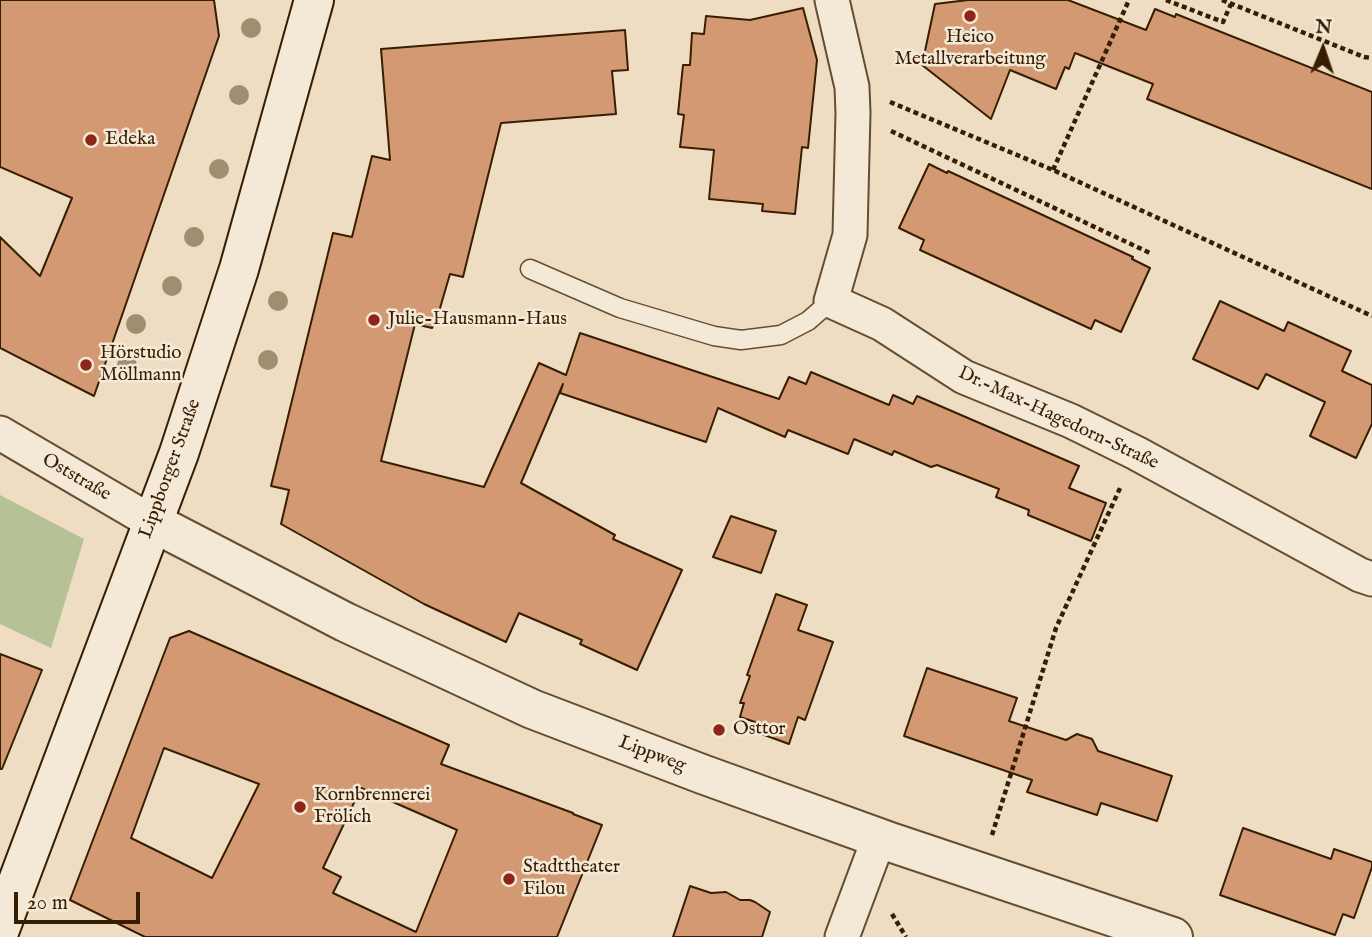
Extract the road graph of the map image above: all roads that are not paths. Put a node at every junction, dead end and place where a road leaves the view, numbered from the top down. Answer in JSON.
{"nodes":[{"id":1,"x":314,"y":0,"type":"edge"},
{"id":2,"x":832,"y":0,"type":"edge"},
{"id":3,"x":530,"y":269,"type":"dead end"},
{"id":4,"x":831,"y":301,"type":"junction"},
{"id":5,"x":0,"y":433,"type":"edge"},
{"id":6,"x":152,"y":522,"type":"junction"},
{"id":7,"x":1372,"y":579,"type":"edge"},
{"id":8,"x":879,"y":838,"type":"junction"},
{"id":9,"x":0,"y":929,"type":"edge"},
{"id":10,"x":842,"y":937,"type":"edge"},
{"id":11,"x":1174,"y":937,"type":"edge"}],
"edges":[{"from":1,"to":6,"type":"street","name":"Lippborger Straße"},
{"from":2,"to":4,"type":"street"},
{"from":3,"to":4,"type":"lane"},
{"from":4,"to":7,"type":"street","name":"Dr.-Max-Hagedorn-Straße"},
{"from":5,"to":6,"type":"street","name":"Oststraße"},
{"from":6,"to":8,"type":"street","name":"Lippweg"},
{"from":6,"to":9,"type":"street","name":"Lippborger Straße"},
{"from":8,"to":10,"type":"street"},
{"from":8,"to":11,"type":"street","name":"Lippweg"}]}
